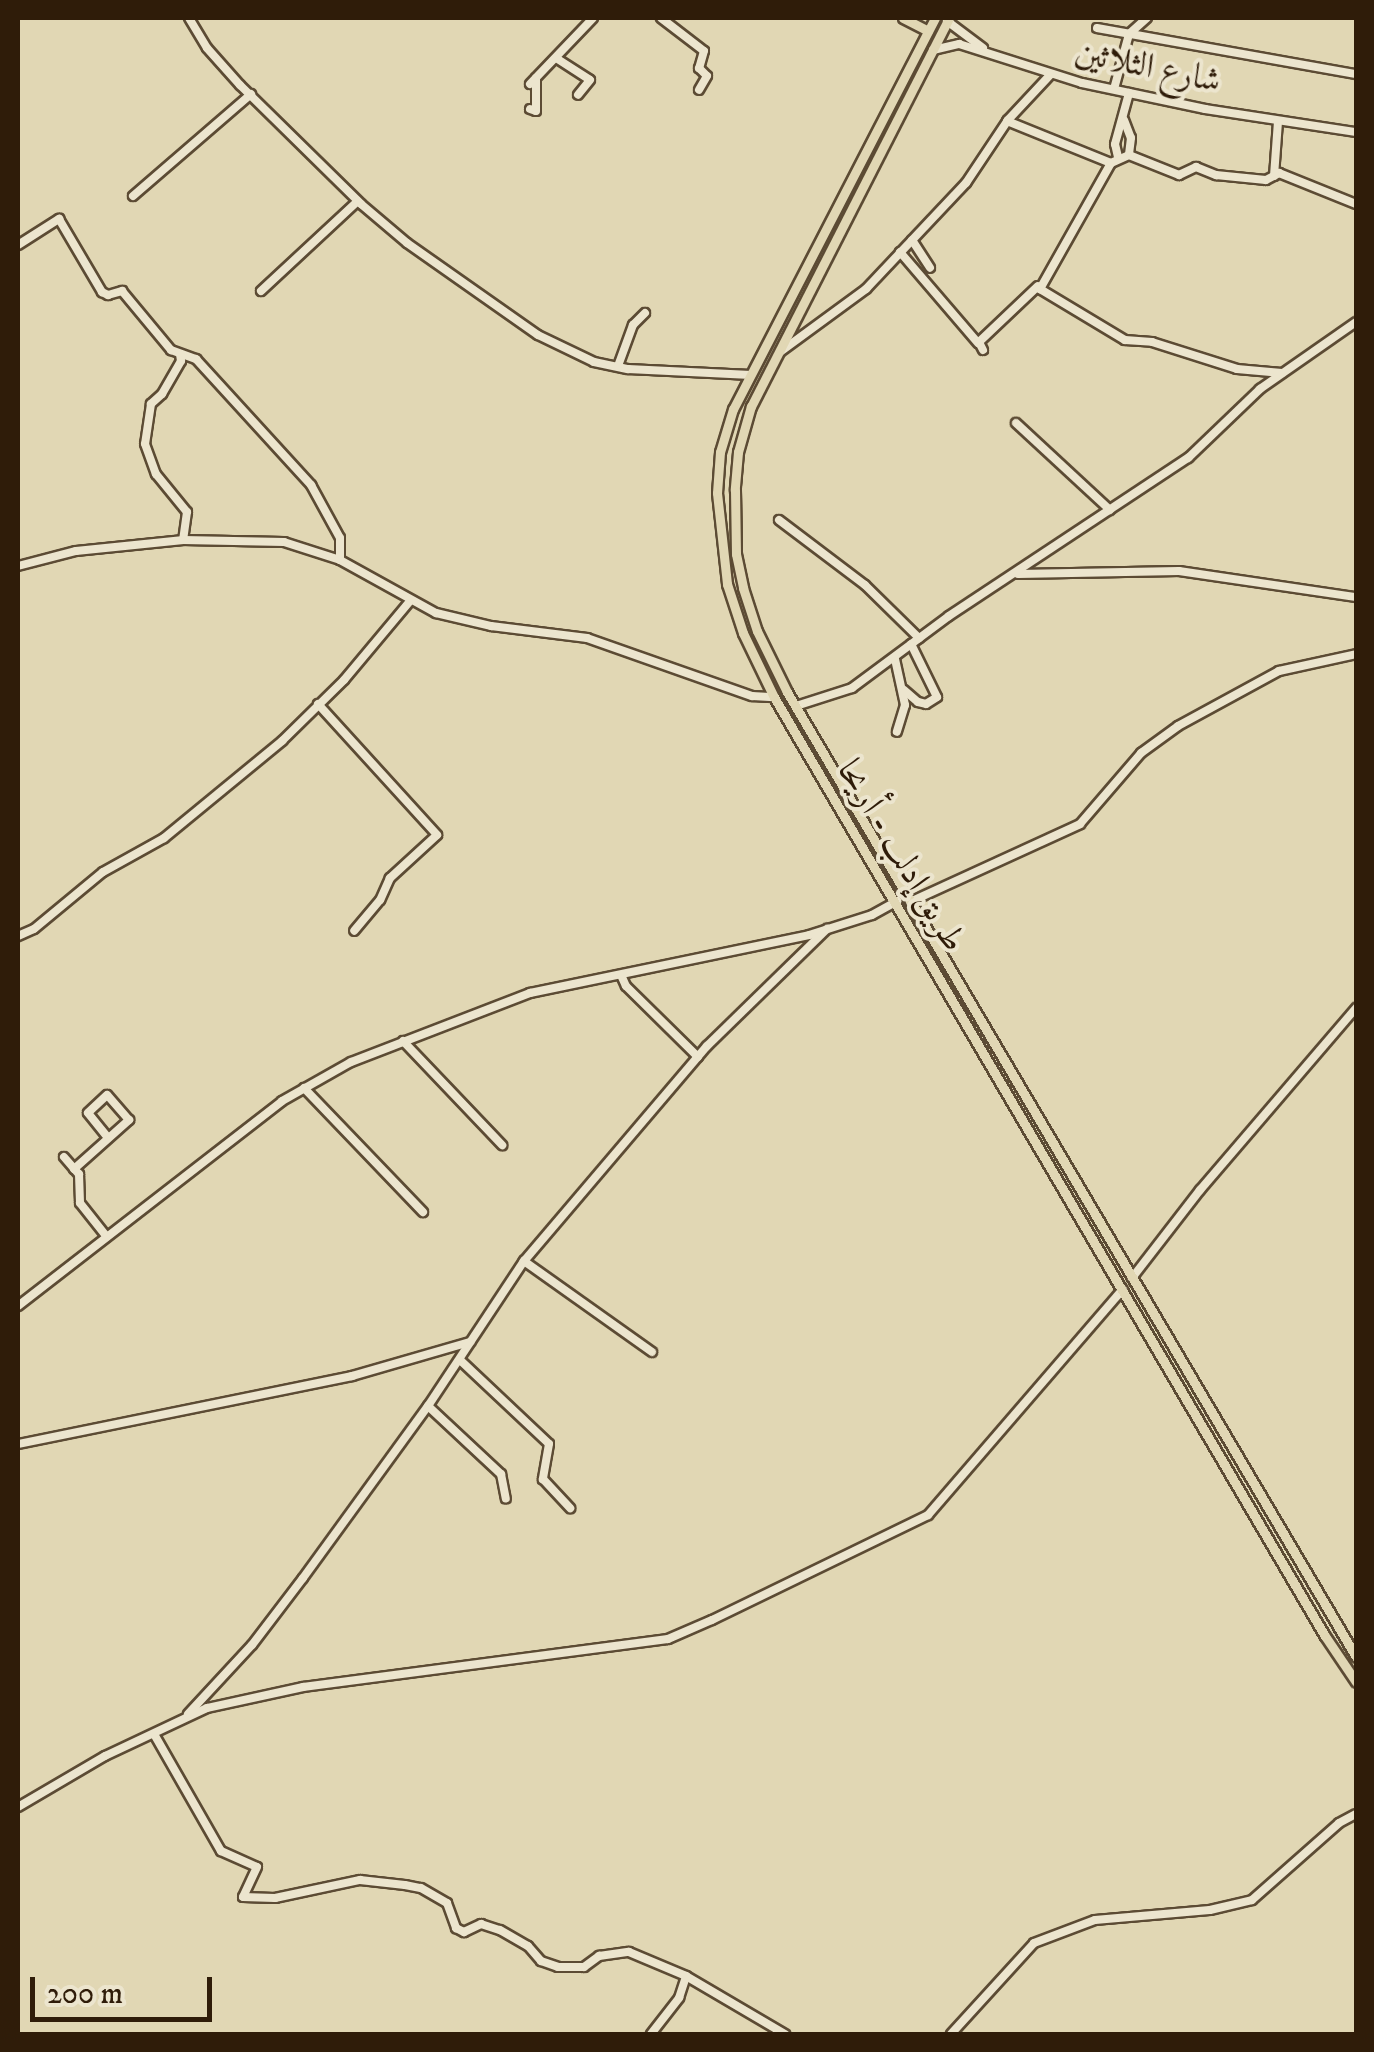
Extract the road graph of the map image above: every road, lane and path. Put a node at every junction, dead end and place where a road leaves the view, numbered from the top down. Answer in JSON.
{"nodes":[{"id":1,"x":189,"y":18,"type":"edge"},
{"id":2,"x":593,"y":18,"type":"edge"},
{"id":3,"x":660,"y":18,"type":"edge"},
{"id":4,"x":903,"y":18,"type":"edge"},
{"id":5,"x":934,"y":18,"type":"edge"},
{"id":6,"x":1147,"y":18,"type":"edge"},
{"id":7,"x":948,"y":19,"type":"edge"},
{"id":8,"x":1097,"y":28,"type":"dead end"},
{"id":9,"x":928,"y":30,"type":"junction"},
{"id":10,"x":1129,"y":34,"type":"junction"},
{"id":11,"x":932,"y":50,"type":"junction"},
{"id":12,"x":1000,"y":57,"type":"junction"},
{"id":13,"x":556,"y":58,"type":"junction"},
{"id":14,"x":1356,"y":74,"type":"edge"},
{"id":15,"x":1050,"y":75,"type":"junction"},
{"id":16,"x":901,"y":84,"type":"junction"},
{"id":17,"x":912,"y":89,"type":"junction"},
{"id":18,"x":1114,"y":89,"type":"junction"},
{"id":19,"x":700,"y":90,"type":"dead end"},
{"id":20,"x":1129,"y":93,"type":"junction"},
{"id":21,"x":252,"y":94,"type":"junction"},
{"id":22,"x":578,"y":95,"type":"dead end"},
{"id":23,"x":530,"y":109,"type":"dead end"},
{"id":24,"x":1124,"y":120,"type":"junction"},
{"id":25,"x":1007,"y":121,"type":"junction"},
{"id":26,"x":1278,"y":121,"type":"junction"},
{"id":27,"x":1356,"y":132,"type":"edge"},
{"id":28,"x":1129,"y":155,"type":"junction"},
{"id":29,"x":1114,"y":160,"type":"junction"},
{"id":30,"x":1274,"y":176,"type":"junction"},
{"id":31,"x":133,"y":196,"type":"dead end"},
{"id":32,"x":358,"y":201,"type":"junction"},
{"id":33,"x":1356,"y":204,"type":"edge"},
{"id":34,"x":912,"y":240,"type":"junction"},
{"id":35,"x":18,"y":245,"type":"edge"},
{"id":36,"x":900,"y":252,"type":"junction"},
{"id":37,"x":930,"y":268,"type":"dead end"},
{"id":38,"x":1038,"y":286,"type":"junction"},
{"id":39,"x":261,"y":290,"type":"dead end"},
{"id":40,"x":645,"y":313,"type":"dead end"},
{"id":41,"x":1356,"y":322,"type":"edge"},
{"id":42,"x":778,"y":353,"type":"junction"},
{"id":43,"x":180,"y":354,"type":"junction"},
{"id":44,"x":618,"y":366,"type":"junction"},
{"id":45,"x":1282,"y":373,"type":"junction"},
{"id":46,"x":751,"y":374,"type":"junction"},
{"id":47,"x":1016,"y":424,"type":"dead end"},
{"id":48,"x":1110,"y":510,"type":"junction"},
{"id":49,"x":779,"y":520,"type":"dead end"},
{"id":50,"x":183,"y":540,"type":"junction"},
{"id":51,"x":340,"y":560,"type":"junction"},
{"id":52,"x":18,"y":566,"type":"edge"},
{"id":53,"x":1016,"y":574,"type":"junction"},
{"id":54,"x":1356,"y":597,"type":"edge"},
{"id":55,"x":410,"y":601,"type":"junction"},
{"id":56,"x":915,"y":641,"type":"junction"},
{"id":57,"x":1356,"y":654,"type":"edge"},
{"id":58,"x":895,"y":659,"type":"junction"},
{"id":59,"x":904,"y":690,"type":"junction"},
{"id":60,"x":774,"y":697,"type":"junction"},
{"id":61,"x":318,"y":704,"type":"junction"},
{"id":62,"x":796,"y":706,"type":"junction"},
{"id":63,"x":897,"y":732,"type":"dead end"},
{"id":64,"x":851,"y":799,"type":"junction"},
{"id":65,"x":840,"y":806,"type":"junction"},
{"id":66,"x":897,"y":901,"type":"junction"},
{"id":67,"x":910,"y":902,"type":"junction"},
{"id":68,"x":827,"y":929,"type":"junction"},
{"id":69,"x":354,"y":931,"type":"dead end"},
{"id":70,"x":18,"y":936,"type":"edge"},
{"id":71,"x":622,"y":975,"type":"junction"},
{"id":72,"x":1356,"y":1008,"type":"edge"},
{"id":73,"x":402,"y":1041,"type":"junction"},
{"id":74,"x":698,"y":1056,"type":"junction"},
{"id":75,"x":304,"y":1088,"type":"junction"},
{"id":76,"x":108,"y":1138,"type":"junction"},
{"id":77,"x":502,"y":1144,"type":"dead end"},
{"id":78,"x":64,"y":1157,"type":"dead end"},
{"id":79,"x":74,"y":1169,"type":"junction"},
{"id":80,"x":423,"y":1212,"type":"dead end"},
{"id":81,"x":108,"y":1237,"type":"junction"},
{"id":82,"x":1116,"y":1252,"type":"junction"},
{"id":83,"x":1104,"y":1258,"type":"junction"},
{"id":84,"x":524,"y":1261,"type":"junction"},
{"id":85,"x":1132,"y":1278,"type":"junction"},
{"id":86,"x":1123,"y":1289,"type":"junction"},
{"id":87,"x":18,"y":1306,"type":"edge"},
{"id":88,"x":470,"y":1342,"type":"junction"},
{"id":89,"x":652,"y":1352,"type":"dead end"},
{"id":90,"x":460,"y":1360,"type":"junction"},
{"id":91,"x":428,"y":1406,"type":"junction"},
{"id":92,"x":18,"y":1444,"type":"edge"},
{"id":93,"x":506,"y":1499,"type":"dead end"},
{"id":94,"x":570,"y":1508,"type":"dead end"},
{"id":95,"x":1356,"y":1656,"type":"edge"},
{"id":96,"x":1356,"y":1682,"type":"edge"},
{"id":97,"x":184,"y":1719,"type":"junction"},
{"id":98,"x":154,"y":1734,"type":"junction"},
{"id":99,"x":18,"y":1807,"type":"edge"},
{"id":100,"x":1356,"y":1814,"type":"edge"},
{"id":101,"x":686,"y":1976,"type":"junction"},
{"id":102,"x":652,"y":2034,"type":"edge"},
{"id":103,"x":786,"y":2034,"type":"edge"},
{"id":104,"x":951,"y":2034,"type":"edge"}],
"edges":[{"from":1,"to":21,"type":"street"},
{"from":2,"to":13,"type":"street"},
{"from":3,"to":19,"type":"street"},
{"from":4,"to":9,"type":"main road"},
{"from":5,"to":9,"type":"main road","name":"طريق إدلب - أريحا"},
{"from":6,"to":10,"type":"street"},
{"from":7,"to":11,"type":"main road","name":"طريق إدلب - أريحا"},
{"from":7,"to":12,"type":"street"},
{"from":8,"to":10,"type":"street"},
{"from":9,"to":16,"type":"main road","name":"طريق إدلب - أريحا"},
{"from":10,"to":14,"type":"street"},
{"from":10,"to":18,"type":"street"},
{"from":11,"to":12,"type":"street","name":"شارع الثلاثين"},
{"from":11,"to":17,"type":"main road","name":"طريق إدلب - أريحا"},
{"from":12,"to":15,"type":"street","name":"شارع الثلاثين"},
{"from":13,"to":22,"type":"street"},
{"from":13,"to":23,"type":"street"},
{"from":15,"to":18,"type":"street","name":"شارع الثلاثين"},
{"from":15,"to":25,"type":"street"},
{"from":16,"to":17,"type":"main road"},
{"from":16,"to":46,"type":"main road","name":"طريق إدلب - أريحا"},
{"from":17,"to":42,"type":"main road","name":"طريق إدلب - أريحا"},
{"from":18,"to":20,"type":"street","name":"شارع الثلاثين"},
{"from":20,"to":24,"type":"street"},
{"from":20,"to":26,"type":"street","name":"شارع الثلاثين"},
{"from":21,"to":31,"type":"street"},
{"from":21,"to":32,"type":"street"},
{"from":24,"to":28,"type":"street"},
{"from":24,"to":29,"type":"street"},
{"from":25,"to":29,"type":"street"},
{"from":25,"to":34,"type":"street"},
{"from":26,"to":27,"type":"street","name":"شارع الثلاثين"},
{"from":26,"to":30,"type":"street"},
{"from":28,"to":29,"type":"street"},
{"from":28,"to":30,"type":"street"},
{"from":29,"to":38,"type":"street"},
{"from":30,"to":33,"type":"street"},
{"from":32,"to":39,"type":"street"},
{"from":32,"to":44,"type":"street"},
{"from":34,"to":36,"type":"street"},
{"from":34,"to":37,"type":"street"},
{"from":35,"to":43,"type":"street"},
{"from":36,"to":38,"type":"street"},
{"from":36,"to":42,"type":"street"},
{"from":38,"to":45,"type":"street"},
{"from":40,"to":44,"type":"street"},
{"from":41,"to":45,"type":"street"},
{"from":42,"to":62,"type":"main road","name":"طريق إدلب - أريحا"},
{"from":43,"to":50,"type":"street"},
{"from":43,"to":51,"type":"street"},
{"from":44,"to":46,"type":"street"},
{"from":45,"to":48,"type":"street"},
{"from":46,"to":60,"type":"main road","name":"طريق إدلب - أريحا"},
{"from":47,"to":48,"type":"street"},
{"from":48,"to":53,"type":"street"},
{"from":49,"to":56,"type":"street"},
{"from":50,"to":51,"type":"street"},
{"from":50,"to":52,"type":"street"},
{"from":51,"to":55,"type":"street"},
{"from":53,"to":54,"type":"street"},
{"from":53,"to":56,"type":"street"},
{"from":55,"to":60,"type":"street"},
{"from":55,"to":61,"type":"street"},
{"from":56,"to":58,"type":"street"},
{"from":56,"to":59,"type":"street"},
{"from":57,"to":67,"type":"street"},
{"from":58,"to":59,"type":"street"},
{"from":58,"to":62,"type":"street"},
{"from":59,"to":63,"type":"street"},
{"from":60,"to":65,"type":"main road","name":"طريق إدلب - أريحا"},
{"from":61,"to":69,"type":"street"},
{"from":61,"to":70,"type":"street"},
{"from":62,"to":64,"type":"main road","name":"طريق إدلب - أريحا"},
{"from":64,"to":65,"type":"main road"},
{"from":64,"to":67,"type":"main road","name":"طريق إدلب - أريحا"},
{"from":65,"to":66,"type":"main road","name":"طريق إدلب - أريحا"},
{"from":66,"to":68,"type":"street"},
{"from":66,"to":83,"type":"main road","name":"طريق إدلب - أريحا"},
{"from":67,"to":82,"type":"main road","name":"طريق إدلب - أريحا"},
{"from":68,"to":71,"type":"street"},
{"from":68,"to":74,"type":"street"},
{"from":71,"to":73,"type":"street"},
{"from":71,"to":74,"type":"street"},
{"from":72,"to":85,"type":"street"},
{"from":73,"to":75,"type":"street"},
{"from":73,"to":77,"type":"street"},
{"from":74,"to":84,"type":"street"},
{"from":75,"to":80,"type":"street"},
{"from":75,"to":81,"type":"street"},
{"from":76,"to":76,"type":"street"},
{"from":76,"to":79,"type":"street"},
{"from":78,"to":79,"type":"street"},
{"from":79,"to":81,"type":"street"},
{"from":81,"to":87,"type":"street"},
{"from":82,"to":83,"type":"main road"},
{"from":82,"to":85,"type":"main road","name":"طريق إدلب - أريحا"},
{"from":83,"to":86,"type":"main road","name":"طريق إدلب - أريحا"},
{"from":84,"to":88,"type":"street"},
{"from":84,"to":89,"type":"street"},
{"from":85,"to":95,"type":"main road","name":"طريق إدلب - أريحا"},
{"from":86,"to":96,"type":"main road","name":"طريق إدلب - أريحا"},
{"from":86,"to":97,"type":"street"},
{"from":88,"to":90,"type":"street"},
{"from":88,"to":92,"type":"street"},
{"from":90,"to":91,"type":"street"},
{"from":90,"to":94,"type":"street"},
{"from":91,"to":93,"type":"street"},
{"from":91,"to":97,"type":"street"},
{"from":97,"to":98,"type":"street"},
{"from":98,"to":99,"type":"street"},
{"from":98,"to":101,"type":"street"},
{"from":100,"to":104,"type":"street"},
{"from":101,"to":102,"type":"street"},
{"from":101,"to":103,"type":"street"}]}
